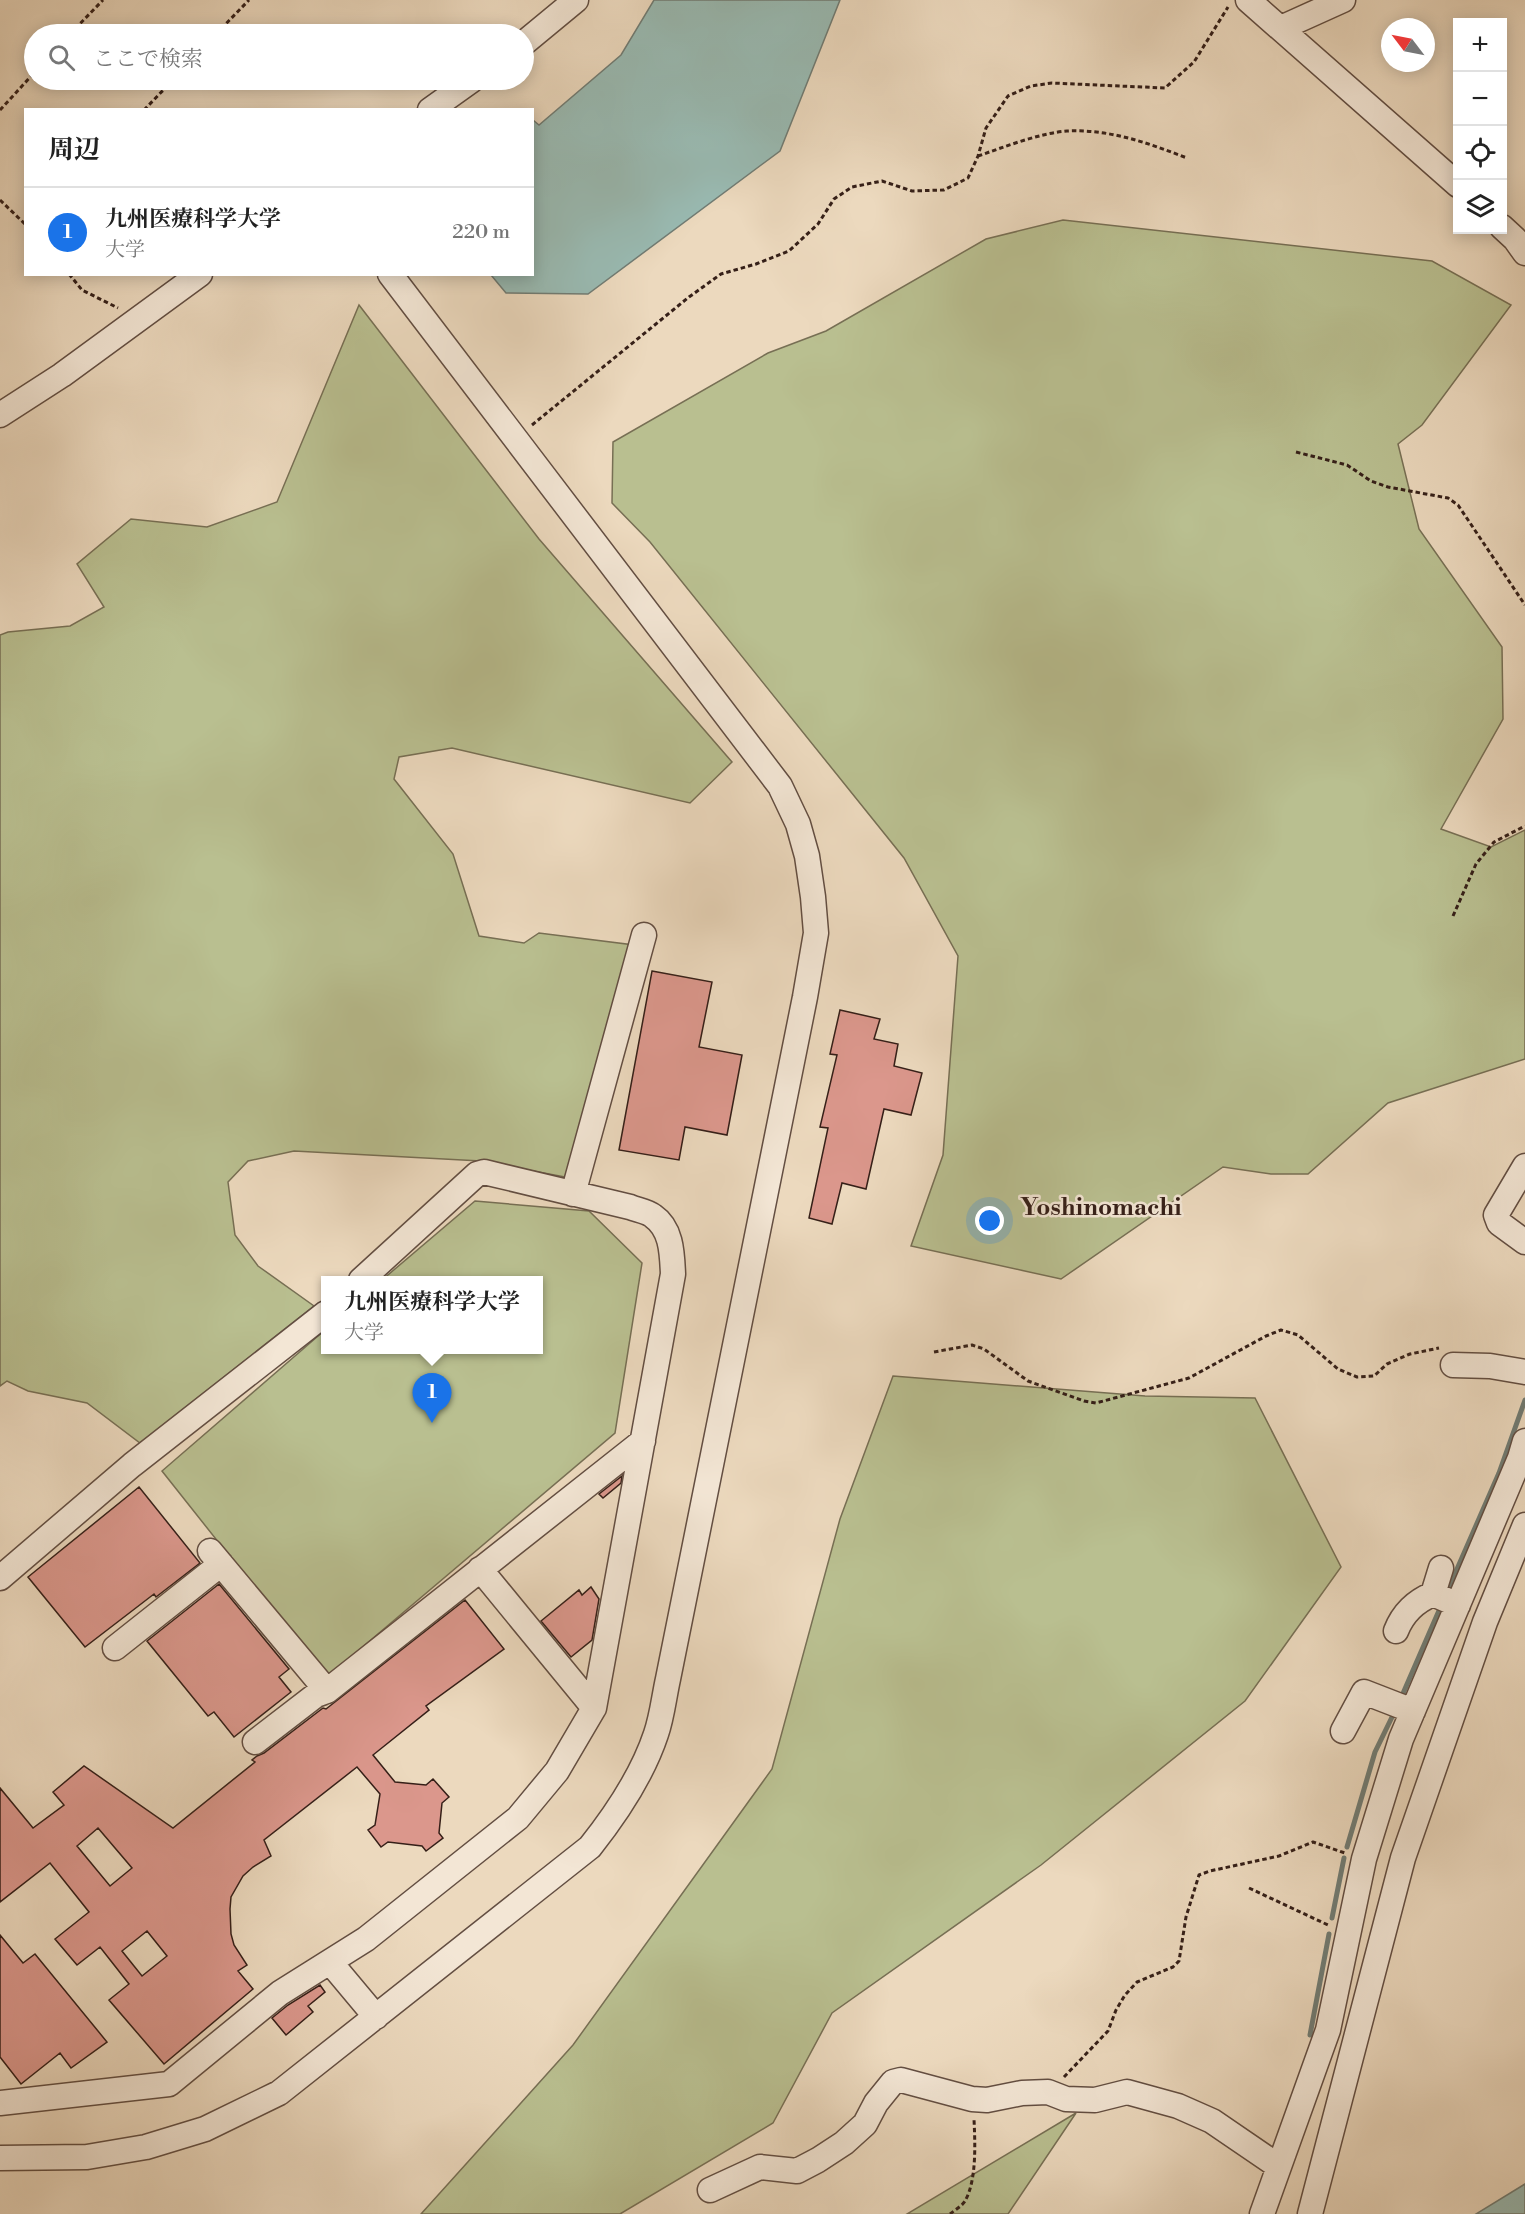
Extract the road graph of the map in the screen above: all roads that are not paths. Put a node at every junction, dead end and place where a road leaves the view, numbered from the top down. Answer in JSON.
{"nodes":[{"id":1,"x":576,"y":0,"type":"edge"},
{"id":2,"x":1248,"y":0,"type":"edge"},
{"id":3,"x":1343,"y":0,"type":"edge"},
{"id":4,"x":1281,"y":28,"type":"junction"},
{"id":5,"x":534,"y":35,"type":"edge"},
{"id":6,"x":458,"y":90,"type":"edge"},
{"id":7,"x":433,"y":108,"type":"edge"},
{"id":8,"x":1453,"y":181,"type":"edge"},
{"id":9,"x":1507,"y":231,"type":"edge"},
{"id":10,"x":1525,"y":253,"type":"edge"},
{"id":11,"x":197,"y":276,"type":"edge"},
{"id":12,"x":392,"y":276,"type":"edge"},
{"id":13,"x":0,"y":415,"type":"edge"},
{"id":14,"x":644,"y":935,"type":"dead end"},
{"id":15,"x":1525,"y":1166,"type":"edge"},
{"id":16,"x":573,"y":1194,"type":"junction"},
{"id":17,"x":1525,"y":1242,"type":"edge"},
{"id":18,"x":366,"y":1276,"type":"edge"},
{"id":19,"x":321,"y":1317,"type":"edge"},
{"id":20,"x":1449,"y":1357,"type":"road end"},
{"id":21,"x":1525,"y":1372,"type":"edge"},
{"id":22,"x":643,"y":1441,"type":"junction"},
{"id":23,"x":1525,"y":1441,"type":"edge"},
{"id":24,"x":1525,"y":1525,"type":"edge"},
{"id":25,"x":1441,"y":1568,"type":"dead end"},
{"id":26,"x":480,"y":1569,"type":"junction"},
{"id":27,"x":0,"y":1578,"type":"edge"},
{"id":28,"x":1433,"y":1594,"type":"junction"},
{"id":29,"x":1458,"y":1605,"type":"junction"},
{"id":30,"x":1396,"y":1631,"type":"dead end"},
{"id":31,"x":114,"y":1648,"type":"dead end"},
{"id":32,"x":327,"y":1691,"type":"junction"},
{"id":33,"x":594,"y":1708,"type":"junction"},
{"id":34,"x":1413,"y":1711,"type":"junction"},
{"id":35,"x":1343,"y":1731,"type":"dead end"},
{"id":36,"x":255,"y":1742,"type":"dead end"},
{"id":37,"x":330,"y":1962,"type":"junction"},
{"id":38,"x":376,"y":2017,"type":"junction"},
{"id":39,"x":0,"y":2103,"type":"edge"},
{"id":40,"x":0,"y":2158,"type":"edge"},
{"id":41,"x":1278,"y":2166,"type":"junction"},
{"id":42,"x":710,"y":2190,"type":"dead end"},
{"id":43,"x":1262,"y":2214,"type":"edge"},
{"id":44,"x":1310,"y":2214,"type":"edge"}],
"edges":[{"from":1,"to":5,"type":"street"},
{"from":2,"to":4,"type":"street"},
{"from":3,"to":4,"type":"street"},
{"from":4,"to":8,"type":"street"},
{"from":6,"to":7,"type":"street"},
{"from":9,"to":10,"type":"street"},
{"from":11,"to":13,"type":"street"},
{"from":12,"to":38,"type":"street"},
{"from":14,"to":16,"type":"street"},
{"from":15,"to":17,"type":"street"},
{"from":16,"to":18,"type":"street"},
{"from":16,"to":22,"type":"street"},
{"from":19,"to":27,"type":"street"},
{"from":20,"to":21,"type":"street"},
{"from":22,"to":26,"type":"street"},
{"from":22,"to":33,"type":"street"},
{"from":23,"to":29,"type":"street"},
{"from":24,"to":44,"type":"street"},
{"from":25,"to":28,"type":"street"},
{"from":26,"to":32,"type":"street"},
{"from":26,"to":33,"type":"street"},
{"from":28,"to":29,"type":"street"},
{"from":28,"to":30,"type":"street"},
{"from":29,"to":34,"type":"street"},
{"from":31,"to":32,"type":"street"},
{"from":32,"to":36,"type":"street"},
{"from":33,"to":37,"type":"street"},
{"from":34,"to":35,"type":"street"},
{"from":34,"to":41,"type":"street"},
{"from":37,"to":38,"type":"street"},
{"from":37,"to":39,"type":"street"},
{"from":38,"to":40,"type":"street"},
{"from":41,"to":42,"type":"street"},
{"from":41,"to":43,"type":"street"}]}
